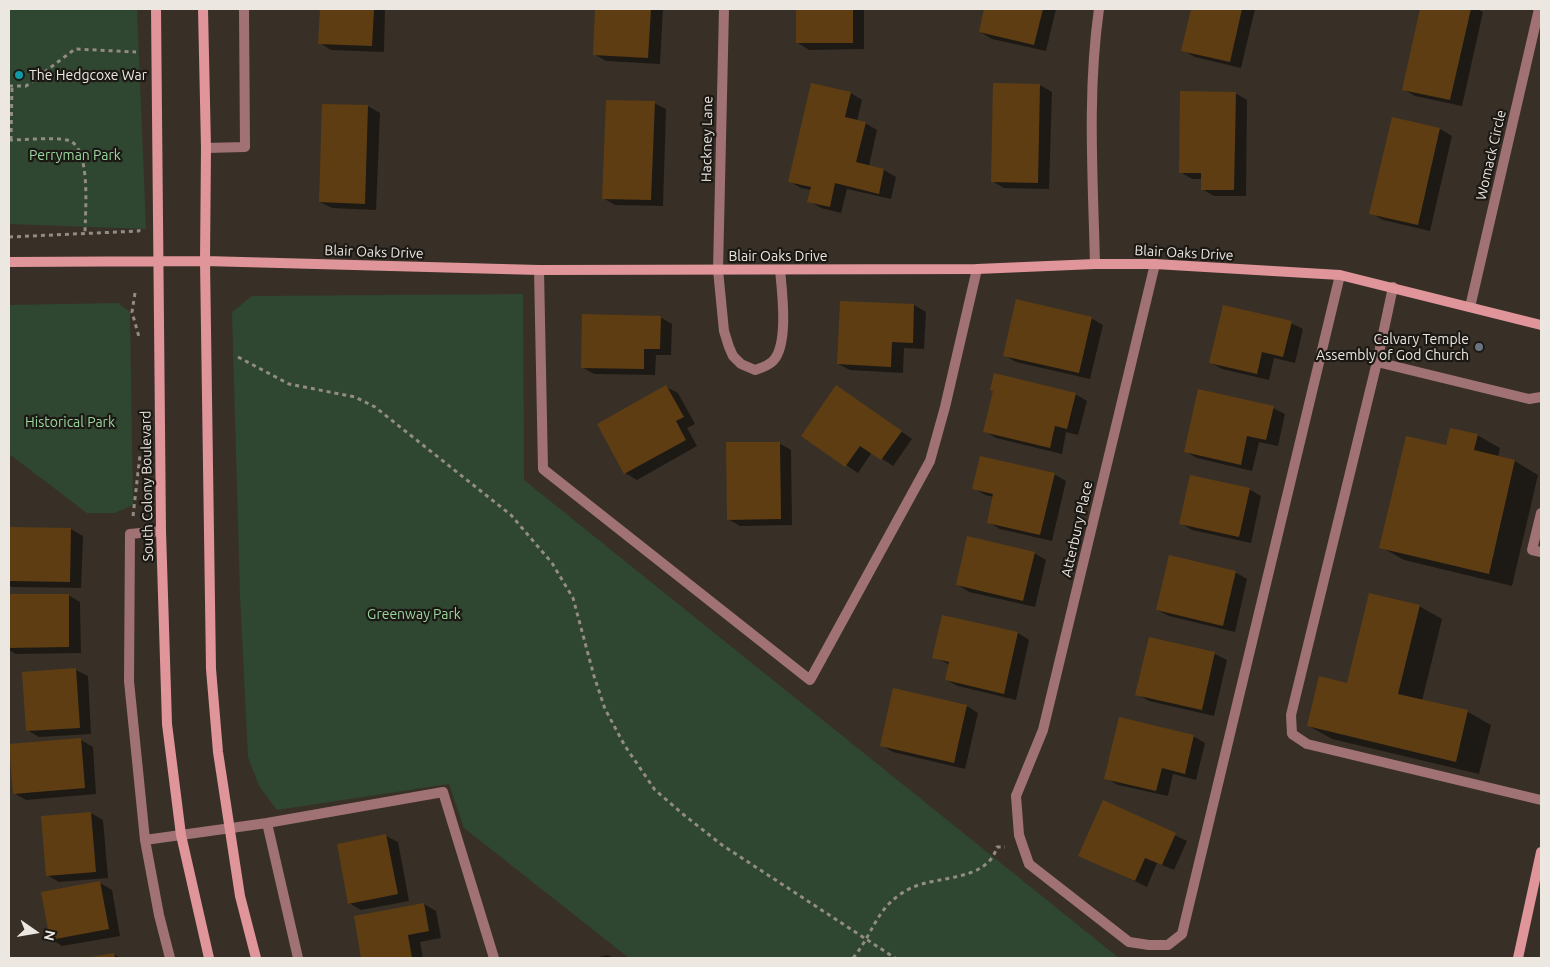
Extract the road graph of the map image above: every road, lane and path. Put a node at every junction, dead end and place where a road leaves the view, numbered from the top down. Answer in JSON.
{"nodes":[{"id":1,"x":156,"y":9,"type":"edge"},
{"id":2,"x":204,"y":9,"type":"edge"},
{"id":3,"x":244,"y":9,"type":"edge"},
{"id":4,"x":724,"y":9,"type":"edge"},
{"id":5,"x":1099,"y":9,"type":"edge"},
{"id":6,"x":1539,"y":9,"type":"edge"},
{"id":7,"x":136,"y":52,"type":"dead end"},
{"id":8,"x":10,"y":86,"type":"edge"},
{"id":9,"x":10,"y":140,"type":"edge"},
{"id":10,"x":206,"y":148,"type":"junction"},
{"id":11,"x":139,"y":231,"type":"dead end"},
{"id":12,"x":85,"y":233,"type":"junction"},
{"id":13,"x":9,"y":236,"type":"edge"},
{"id":14,"x":159,"y":261,"type":"junction"},
{"id":15,"x":205,"y":261,"type":"junction"},
{"id":16,"x":9,"y":262,"type":"edge"},
{"id":17,"x":1095,"y":264,"type":"junction"},
{"id":18,"x":1154,"y":264,"type":"junction"},
{"id":19,"x":977,"y":269,"type":"junction"},
{"id":20,"x":538,"y":270,"type":"junction"},
{"id":21,"x":718,"y":270,"type":"junction"},
{"id":22,"x":780,"y":270,"type":"junction"},
{"id":23,"x":1340,"y":275,"type":"junction"},
{"id":24,"x":1393,"y":288,"type":"junction"},
{"id":25,"x":135,"y":294,"type":"dead end"},
{"id":26,"x":1470,"y":307,"type":"junction"},
{"id":27,"x":1541,"y":324,"type":"edge"},
{"id":28,"x":142,"y":345,"type":"dead end"},
{"id":29,"x":238,"y":357,"type":"dead end"},
{"id":30,"x":1377,"y":362,"type":"junction"},
{"id":31,"x":1541,"y":397,"type":"edge"},
{"id":32,"x":140,"y":447,"type":"dead end"},
{"id":33,"x":1541,"y":514,"type":"edge"},
{"id":34,"x":161,"y":531,"type":"junction"},
{"id":35,"x":130,"y":534,"type":"junction"},
{"id":36,"x":1541,"y":552,"type":"edge"},
{"id":37,"x":1541,"y":800,"type":"edge"},
{"id":38,"x":267,"y":822,"type":"junction"},
{"id":39,"x":229,"y":828,"type":"junction"},
{"id":40,"x":180,"y":835,"type":"junction"},
{"id":41,"x":145,"y":840,"type":"junction"},
{"id":42,"x":1023,"y":847,"type":"junction"},
{"id":43,"x":1541,"y":852,"type":"edge"},
{"id":44,"x":865,"y":938,"type":"junction"},
{"id":45,"x":170,"y":958,"type":"edge"},
{"id":46,"x":209,"y":958,"type":"edge"},
{"id":47,"x":256,"y":958,"type":"edge"},
{"id":48,"x":298,"y":958,"type":"edge"},
{"id":49,"x":494,"y":958,"type":"edge"},
{"id":50,"x":853,"y":958,"type":"edge"},
{"id":51,"x":896,"y":958,"type":"edge"},
{"id":52,"x":1518,"y":958,"type":"edge"}],
"edges":[{"from":1,"to":14,"type":"main road","name":"South Colony Boulevard"},
{"from":2,"to":10,"type":"main road"},
{"from":3,"to":10,"type":"street"},
{"from":4,"to":21,"type":"street","name":"Hackney Lane"},
{"from":5,"to":17,"type":"street"},
{"from":6,"to":26,"type":"street","name":"Womack Circle"},
{"from":7,"to":8,"type":"path"},
{"from":8,"to":9,"type":"path"},
{"from":9,"to":12,"type":"path"},
{"from":10,"to":15,"type":"main road"},
{"from":11,"to":12,"type":"path"},
{"from":12,"to":13,"type":"path"},
{"from":14,"to":15,"type":"main road","name":"Blair Oaks Drive"},
{"from":14,"to":16,"type":"main road","name":"Blair Oaks Drive"},
{"from":14,"to":34,"type":"main road","name":"South Colony Boulevard"},
{"from":15,"to":20,"type":"main road","name":"Blair Oaks Drive"},
{"from":15,"to":39,"type":"main road"},
{"from":17,"to":18,"type":"main road","name":"Blair Oaks Drive"},
{"from":17,"to":19,"type":"main road","name":"Blair Oaks Drive"},
{"from":18,"to":23,"type":"main road","name":"Blair Oaks Drive"},
{"from":18,"to":42,"type":"street","name":"Atterbury Place"},
{"from":19,"to":20,"type":"street"},
{"from":19,"to":22,"type":"main road","name":"Blair Oaks Drive"},
{"from":20,"to":21,"type":"main road","name":"Blair Oaks Drive"},
{"from":21,"to":22,"type":"main road","name":"Blair Oaks Drive"},
{"from":21,"to":22,"type":"street","name":"Hackney Lane"},
{"from":23,"to":24,"type":"main road","name":"Blair Oaks Drive"},
{"from":23,"to":42,"type":"street"},
{"from":24,"to":26,"type":"main road","name":"Blair Oaks Drive"},
{"from":24,"to":30,"type":"street"},
{"from":25,"to":28,"type":"path"},
{"from":26,"to":27,"type":"main road","name":"Blair Oaks Drive"},
{"from":29,"to":44,"type":"path"},
{"from":30,"to":31,"type":"street"},
{"from":30,"to":37,"type":"street"},
{"from":32,"to":35,"type":"path"},
{"from":33,"to":36,"type":"street"},
{"from":34,"to":35,"type":"street"},
{"from":34,"to":40,"type":"main road","name":"South Colony Boulevard"},
{"from":35,"to":41,"type":"street"},
{"from":38,"to":39,"type":"street"},
{"from":38,"to":48,"type":"street"},
{"from":38,"to":49,"type":"street"},
{"from":39,"to":40,"type":"street"},
{"from":39,"to":47,"type":"main road"},
{"from":40,"to":41,"type":"street"},
{"from":40,"to":46,"type":"main road","name":"South Colony Boulevard"},
{"from":41,"to":45,"type":"street"},
{"from":42,"to":44,"type":"path"},
{"from":43,"to":52,"type":"main road"},
{"from":44,"to":50,"type":"path"},
{"from":44,"to":51,"type":"path"}]}
